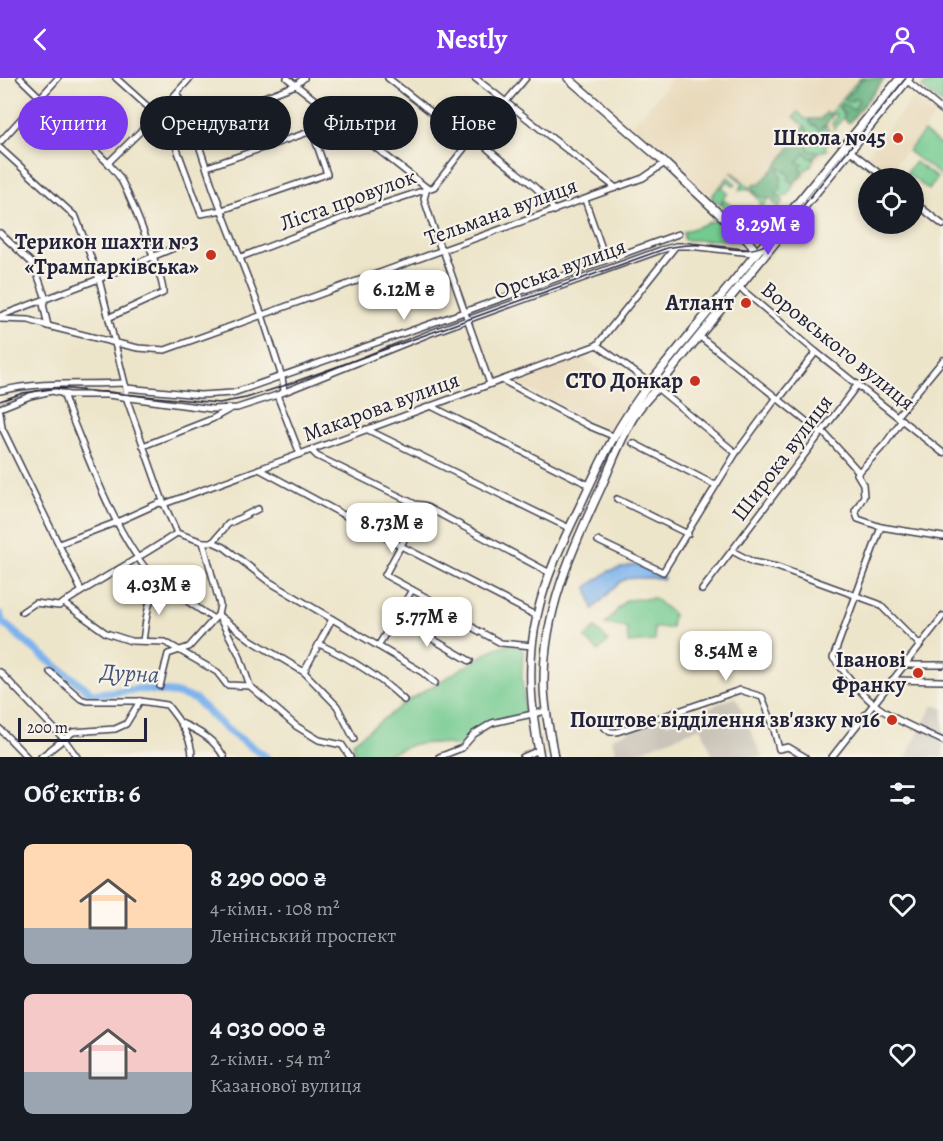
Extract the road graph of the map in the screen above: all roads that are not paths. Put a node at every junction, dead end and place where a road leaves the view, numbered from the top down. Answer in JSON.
{"nodes":[{"id":1,"x":20,"y":78,"type":"edge"},
{"id":2,"x":58,"y":78,"type":"edge"},
{"id":3,"x":116,"y":78,"type":"edge"},
{"id":4,"x":190,"y":78,"type":"edge"},
{"id":5,"x":287,"y":78,"type":"edge"},
{"id":6,"x":304,"y":78,"type":"edge"},
{"id":7,"x":388,"y":78,"type":"edge"},
{"id":8,"x":475,"y":78,"type":"edge"},
{"id":9,"x":526,"y":78,"type":"edge"},
{"id":10,"x":568,"y":78,"type":"edge"},
{"id":11,"x":907,"y":79,"type":"edge"},
{"id":12,"x":296,"y":85,"type":"junction"},
{"id":13,"x":177,"y":94,"type":"edge"},
{"id":14,"x":40,"y":96,"type":"edge"},
{"id":15,"x":42,"y":96,"type":"edge"},
{"id":16,"x":267,"y":96,"type":"edge"},
{"id":17,"x":310,"y":96,"type":"edge"},
{"id":18,"x":498,"y":96,"type":"edge"},
{"id":19,"x":511,"y":96,"type":"edge"},
{"id":20,"x":140,"y":100,"type":"edge"},
{"id":21,"x":430,"y":111,"type":"edge"},
{"id":22,"x":517,"y":111,"type":"edge"},
{"id":23,"x":943,"y":111,"type":"edge"},
{"id":24,"x":18,"y":122,"type":"edge"},
{"id":25,"x":140,"y":132,"type":"edge"},
{"id":26,"x":303,"y":134,"type":"edge"},
{"id":27,"x":0,"y":142,"type":"edge"},
{"id":28,"x":0,"y":148,"type":"edge"},
{"id":29,"x":847,"y":148,"type":"junction"},
{"id":30,"x":95,"y":150,"type":"edge"},
{"id":31,"x":177,"y":150,"type":"edge"},
{"id":32,"x":201,"y":150,"type":"edge"},
{"id":33,"x":319,"y":150,"type":"edge"},
{"id":34,"x":378,"y":150,"type":"edge"},
{"id":35,"x":463,"y":150,"type":"edge"},
{"id":36,"x":487,"y":150,"type":"edge"},
{"id":37,"x":108,"y":163,"type":"junction"},
{"id":38,"x":665,"y":163,"type":"junction"},
{"id":39,"x":207,"y":167,"type":"junction"},
{"id":40,"x":872,"y":168,"type":"edge"},
{"id":41,"x":426,"y":188,"type":"junction"},
{"id":42,"x":616,"y":188,"type":"junction"},
{"id":43,"x":585,"y":200,"type":"junction"},
{"id":44,"x":222,"y":210,"type":"junction"},
{"id":45,"x":924,"y":210,"type":"edge"},
{"id":46,"x":554,"y":211,"type":"junction"},
{"id":47,"x":943,"y":225,"type":"edge"},
{"id":48,"x":0,"y":233,"type":"edge"},
{"id":49,"x":678,"y":234,"type":"dead end"},
{"id":50,"x":771,"y":237,"type":"junction"},
{"id":51,"x":780,"y":237,"type":"junction"},
{"id":52,"x":747,"y":240,"type":"junction"},
{"id":53,"x":181,"y":245,"type":"dead end"},
{"id":54,"x":676,"y":246,"type":"junction"},
{"id":55,"x":443,"y":250,"type":"junction"},
{"id":56,"x":737,"y":250,"type":"junction"},
{"id":57,"x":755,"y":253,"type":"junction"},
{"id":58,"x":153,"y":256,"type":"junction"},
{"id":59,"x":241,"y":257,"type":"junction"},
{"id":60,"x":606,"y":260,"type":"junction"},
{"id":61,"x":747,"y":272,"type":"junction"},
{"id":62,"x":99,"y":279,"type":"junction"},
{"id":63,"x":739,"y":287,"type":"junction"},
{"id":64,"x":46,"y":299,"type":"junction"},
{"id":65,"x":464,"y":312,"type":"junction"},
{"id":66,"x":262,"y":315,"type":"junction"},
{"id":67,"x":110,"y":317,"type":"junction"},
{"id":68,"x":0,"y":318,"type":"edge"},
{"id":69,"x":467,"y":321,"type":"junction"},
{"id":70,"x":48,"y":326,"type":"junction"},
{"id":71,"x":699,"y":336,"type":"junction"},
{"id":72,"x":116,"y":343,"type":"junction"},
{"id":73,"x":597,"y":345,"type":"junction"},
{"id":74,"x":816,"y":352,"type":"junction"},
{"id":75,"x":943,"y":360,"type":"edge"},
{"id":76,"x":282,"y":377,"type":"junction"},
{"id":77,"x":502,"y":380,"type":"junction"},
{"id":78,"x":490,"y":384,"type":"junction"},
{"id":79,"x":858,"y":384,"type":"junction"},
{"id":80,"x":125,"y":385,"type":"junction"},
{"id":81,"x":654,"y":386,"type":"junction"},
{"id":82,"x":0,"y":391,"type":"edge"},
{"id":83,"x":284,"y":391,"type":"junction"},
{"id":84,"x":63,"y":393,"type":"junction"},
{"id":85,"x":277,"y":395,"type":"junction"},
{"id":86,"x":126,"y":397,"type":"junction"},
{"id":87,"x":779,"y":399,"type":"junction"},
{"id":88,"x":431,"y":406,"type":"junction"},
{"id":89,"x":230,"y":409,"type":"junction"},
{"id":90,"x":0,"y":410,"type":"edge"},
{"id":91,"x":899,"y":418,"type":"junction"},
{"id":92,"x":366,"y":429,"type":"junction"},
{"id":93,"x":821,"y":434,"type":"junction"},
{"id":94,"x":613,"y":436,"type":"junction"},
{"id":95,"x":633,"y":443,"type":"dead end"},
{"id":96,"x":143,"y":446,"type":"junction"},
{"id":97,"x":311,"y":450,"type":"junction"},
{"id":98,"x":736,"y":453,"type":"junction"},
{"id":99,"x":943,"y":453,"type":"edge"},
{"id":100,"x":300,"y":454,"type":"junction"},
{"id":101,"x":260,"y":469,"type":"junction"},
{"id":102,"x":859,"y":472,"type":"junction"},
{"id":103,"x":589,"y":485,"type":"junction"},
{"id":104,"x":715,"y":486,"type":"junction"},
{"id":105,"x":617,"y":499,"type":"dead end"},
{"id":106,"x":164,"y":504,"type":"junction"},
{"id":107,"x":423,"y":506,"type":"junction"},
{"id":108,"x":258,"y":509,"type":"dead end"},
{"id":109,"x":117,"y":522,"type":"junction"},
{"id":110,"x":881,"y":527,"type":"junction"},
{"id":111,"x":568,"y":531,"type":"junction"},
{"id":112,"x":177,"y":533,"type":"junction"},
{"id":113,"x":687,"y":534,"type":"junction"},
{"id":114,"x":943,"y":537,"type":"edge"},
{"id":115,"x":598,"y":541,"type":"dead end"},
{"id":116,"x":203,"y":542,"type":"junction"},
{"id":117,"x":213,"y":542,"type":"junction"},
{"id":118,"x":576,"y":543,"type":"junction"},
{"id":119,"x":59,"y":544,"type":"junction"},
{"id":120,"x":401,"y":546,"type":"junction"},
{"id":121,"x":561,"y":548,"type":"junction"},
{"id":122,"x":732,"y":551,"type":"junction"},
{"id":123,"x":572,"y":552,"type":"junction"},
{"id":124,"x":139,"y":558,"type":"junction"},
{"id":125,"x":550,"y":573,"type":"junction"},
{"id":126,"x":159,"y":583,"type":"junction"},
{"id":127,"x":81,"y":590,"type":"junction"},
{"id":128,"x":412,"y":590,"type":"junction"},
{"id":129,"x":702,"y":590,"type":"dead end"},
{"id":130,"x":857,"y":596,"type":"junction"},
{"id":131,"x":64,"y":603,"type":"junction"},
{"id":132,"x":22,"y":612,"type":"dead end"},
{"id":133,"x":537,"y":616,"type":"junction"},
{"id":134,"x":943,"y":616,"type":"edge"},
{"id":135,"x":216,"y":617,"type":"junction"},
{"id":136,"x":395,"y":617,"type":"junction"},
{"id":137,"x":332,"y":619,"type":"junction"},
{"id":138,"x":143,"y":641,"type":"junction"},
{"id":139,"x":319,"y":644,"type":"junction"},
{"id":140,"x":921,"y":645,"type":"junction"},
{"id":141,"x":378,"y":646,"type":"junction"},
{"id":142,"x":532,"y":646,"type":"junction"},
{"id":143,"x":182,"y":651,"type":"junction"},
{"id":144,"x":471,"y":662,"type":"dead end"},
{"id":145,"x":904,"y":665,"type":"junction"},
{"id":146,"x":943,"y":666,"type":"edge"},
{"id":147,"x":0,"y":672,"type":"edge"},
{"id":148,"x":50,"y":672,"type":"dead end"},
{"id":149,"x":304,"y":672,"type":"junction"},
{"id":150,"x":892,"y":680,"type":"junction"},
{"id":151,"x":943,"y":681,"type":"edge"},
{"id":152,"x":435,"y":683,"type":"dead end"},
{"id":153,"x":160,"y":686,"type":"dead end"},
{"id":154,"x":250,"y":686,"type":"junction"},
{"id":155,"x":404,"y":700,"type":"dead end"},
{"id":156,"x":140,"y":701,"type":"junction"},
{"id":157,"x":873,"y":704,"type":"junction"},
{"id":158,"x":546,"y":711,"type":"junction"},
{"id":159,"x":532,"y":713,"type":"junction"},
{"id":160,"x":181,"y":723,"type":"junction"},
{"id":161,"x":605,"y":728,"type":"dead end"},
{"id":162,"x":0,"y":729,"type":"edge"},
{"id":163,"x":64,"y":739,"type":"junction"},
{"id":164,"x":354,"y":739,"type":"dead end"},
{"id":165,"x":943,"y":741,"type":"edge"},
{"id":166,"x":539,"y":753,"type":"edge"},
{"id":167,"x":27,"y":757,"type":"edge"},
{"id":168,"x":41,"y":757,"type":"edge"},
{"id":169,"x":77,"y":757,"type":"edge"},
{"id":170,"x":192,"y":757,"type":"edge"},
{"id":171,"x":224,"y":757,"type":"edge"},
{"id":172,"x":350,"y":757,"type":"edge"},
{"id":173,"x":439,"y":757,"type":"edge"},
{"id":174,"x":523,"y":757,"type":"edge"},
{"id":175,"x":554,"y":757,"type":"edge"},
{"id":176,"x":804,"y":757,"type":"edge"},
{"id":177,"x":832,"y":757,"type":"edge"}],
"edges":[{"from":1,"to":14,"type":"street"},
{"from":2,"to":15,"type":"street"},
{"from":3,"to":20,"type":"street"},
{"from":4,"to":13,"type":"street"},
{"from":5,"to":12,"type":"street"},
{"from":6,"to":12,"type":"street"},
{"from":7,"to":21,"type":"street"},
{"from":8,"to":18,"type":"street"},
{"from":9,"to":19,"type":"street","name":"Ліста провулок"},
{"from":10,"to":38,"type":"main road"},
{"from":11,"to":23,"type":"street"},
{"from":11,"to":29,"type":"main road"},
{"from":12,"to":16,"type":"street"},
{"from":12,"to":17,"type":"street"},
{"from":22,"to":42,"type":"street"},
{"from":24,"to":27,"type":"street"},
{"from":25,"to":37,"type":"street"},
{"from":26,"to":39,"type":"street"},
{"from":28,"to":62,"type":"street"},
{"from":29,"to":40,"type":"street"},
{"from":29,"to":50,"type":"main road"},
{"from":29,"to":51,"type":"main road"},
{"from":30,"to":37,"type":"street"},
{"from":31,"to":44,"type":"street"},
{"from":32,"to":39,"type":"street"},
{"from":33,"to":44,"type":"street"},
{"from":34,"to":41,"type":"street"},
{"from":35,"to":41,"type":"street","name":"Ліста провулок"},
{"from":36,"to":46,"type":"street"},
{"from":37,"to":58,"type":"street"},
{"from":38,"to":42,"type":"street","name":"Тельмана вулиця"},
{"from":38,"to":52,"type":"main road"},
{"from":39,"to":44,"type":"street"},
{"from":41,"to":55,"type":"street"},
{"from":41,"to":59,"type":"street","name":"Ліста провулок"},
{"from":42,"to":43,"type":"street","name":"Тельмана вулиця"},
{"from":43,"to":46,"type":"street","name":"Тельмана вулиця"},
{"from":43,"to":60,"type":"street"},
{"from":44,"to":59,"type":"street"},
{"from":45,"to":47,"type":"street"},
{"from":46,"to":55,"type":"street","name":"Тельмана вулиця"},
{"from":48,"to":64,"type":"street"},
{"from":49,"to":60,"type":"street"},
{"from":50,"to":52,"type":"main road"},
{"from":50,"to":57,"type":"main road"},
{"from":51,"to":57,"type":"street"},
{"from":51,"to":61,"type":"main road"},
{"from":52,"to":57,"type":"main road"},
{"from":53,"to":58,"type":"street"},
{"from":54,"to":56,"type":"street","name":"Орська вулиця"},
{"from":54,"to":69,"type":"street","name":"Орська вулиця"},
{"from":54,"to":73,"type":"street"},
{"from":55,"to":65,"type":"street"},
{"from":55,"to":66,"type":"street","name":"Тельмана вулиця"},
{"from":56,"to":57,"type":"street","name":"Орська вулиця"},
{"from":56,"to":61,"type":"street"},
{"from":57,"to":61,"type":"main road"},
{"from":58,"to":62,"type":"street"},
{"from":58,"to":67,"type":"street"},
{"from":59,"to":66,"type":"street"},
{"from":60,"to":65,"type":"street"},
{"from":61,"to":63,"type":"main road"},
{"from":61,"to":81,"type":"main road"},
{"from":62,"to":64,"type":"street"},
{"from":62,"to":67,"type":"street"},
{"from":63,"to":71,"type":"main road"},
{"from":63,"to":74,"type":"street","name":"Воровського вулиця"},
{"from":64,"to":68,"type":"street"},
{"from":64,"to":70,"type":"street"},
{"from":65,"to":69,"type":"street"},
{"from":65,"to":76,"type":"street"},
{"from":66,"to":72,"type":"street","name":"Тельмана вулиця"},
{"from":66,"to":76,"type":"street"},
{"from":67,"to":72,"type":"street"},
{"from":68,"to":70,"type":"street","name":"Тельмана вулиця"},
{"from":69,"to":78,"type":"street"},
{"from":69,"to":83,"type":"street","name":"Орська вулиця"},
{"from":70,"to":72,"type":"street","name":"Тельмана вулиця"},
{"from":71,"to":81,"type":"main road"},
{"from":71,"to":87,"type":"street"},
{"from":72,"to":80,"type":"street"},
{"from":73,"to":77,"type":"street","name":"Макарова вулиця"},
{"from":73,"to":81,"type":"street"},
{"from":74,"to":79,"type":"street","name":"Воровського вулиця"},
{"from":74,"to":87,"type":"street"},
{"from":75,"to":91,"type":"street"},
{"from":76,"to":80,"type":"street"},
{"from":76,"to":83,"type":"street"},
{"from":77,"to":78,"type":"street","name":"Макарова вулиця"},
{"from":77,"to":94,"type":"street"},
{"from":78,"to":88,"type":"street","name":"Макарова вулиця"},
{"from":79,"to":91,"type":"street","name":"Воровського вулиця"},
{"from":79,"to":93,"type":"street","name":"Широка вулиця"},
{"from":80,"to":82,"type":"street"},
{"from":80,"to":86,"type":"street"},
{"from":81,"to":94,"type":"main road"},
{"from":81,"to":98,"type":"street"},
{"from":81,"to":118,"type":"main road"},
{"from":83,"to":85,"type":"street","name":"Орська вулиця"},
{"from":84,"to":86,"type":"street","name":"Орська вулиця"},
{"from":84,"to":90,"type":"street","name":"Орська вулиця"},
{"from":84,"to":109,"type":"street"},
{"from":85,"to":89,"type":"street","name":"Орська вулиця"},
{"from":85,"to":100,"type":"street"},
{"from":86,"to":89,"type":"street","name":"Орська вулиця"},
{"from":86,"to":96,"type":"street"},
{"from":87,"to":93,"type":"street"},
{"from":87,"to":98,"type":"street"},
{"from":88,"to":92,"type":"street","name":"Макарова вулиця"},
{"from":88,"to":103,"type":"street"},
{"from":89,"to":96,"type":"street","name":"Орська вулиця"},
{"from":90,"to":119,"type":"street"},
{"from":91,"to":99,"type":"street","name":"Воровського вулиця"},
{"from":91,"to":102,"type":"street"},
{"from":92,"to":97,"type":"street","name":"Макарова вулиця"},
{"from":92,"to":111,"type":"street"},
{"from":93,"to":102,"type":"street"},
{"from":93,"to":122,"type":"street","name":"Широка вулиця"},
{"from":94,"to":103,"type":"main road"},
{"from":95,"to":104,"type":"street"},
{"from":96,"to":106,"type":"street"},
{"from":97,"to":100,"type":"street","name":"Макарова вулиця"},
{"from":97,"to":107,"type":"street"},
{"from":98,"to":104,"type":"street"},
{"from":100,"to":101,"type":"street","name":"Макарова вулиця"},
{"from":101,"to":106,"type":"street","name":"Макарова вулиця"},
{"from":101,"to":120,"type":"street"},
{"from":102,"to":110,"type":"street"},
{"from":103,"to":111,"type":"main road"},
{"from":104,"to":113,"type":"street"},
{"from":105,"to":113,"type":"street"},
{"from":106,"to":109,"type":"street","name":"Макарова вулиця"},
{"from":106,"to":112,"type":"street"},
{"from":107,"to":120,"type":"street"},
{"from":107,"to":125,"type":"street"},
{"from":108,"to":117,"type":"street"},
{"from":109,"to":119,"type":"street","name":"Макарова вулиця"},
{"from":109,"to":124,"type":"street"},
{"from":110,"to":114,"type":"street"},
{"from":110,"to":130,"type":"street"},
{"from":111,"to":118,"type":"main road"},
{"from":111,"to":121,"type":"main road"},
{"from":112,"to":116,"type":"street"},
{"from":112,"to":124,"type":"street"},
{"from":113,"to":115,"type":"street"},
{"from":116,"to":117,"type":"street"},
{"from":116,"to":135,"type":"street"},
{"from":117,"to":137,"type":"street"},
{"from":118,"to":123,"type":"main road"},
{"from":119,"to":127,"type":"street"},
{"from":120,"to":128,"type":"street"},
{"from":120,"to":133,"type":"street"},
{"from":121,"to":123,"type":"main road"},
{"from":121,"to":125,"type":"main road"},
{"from":122,"to":129,"type":"street","name":"Широка вулиця"},
{"from":122,"to":130,"type":"street","name":"Широка вулиця"},
{"from":123,"to":158,"type":"main road"},
{"from":124,"to":126,"type":"street"},
{"from":124,"to":127,"type":"street"},
{"from":125,"to":133,"type":"main road"},
{"from":126,"to":135,"type":"street"},
{"from":126,"to":138,"type":"street"},
{"from":127,"to":131,"type":"street"},
{"from":128,"to":136,"type":"street"},
{"from":128,"to":142,"type":"street"},
{"from":130,"to":140,"type":"street","name":"Широка вулиця"},
{"from":130,"to":157,"type":"street"},
{"from":131,"to":132,"type":"street"},
{"from":131,"to":138,"type":"street"},
{"from":133,"to":142,"type":"main road"},
{"from":134,"to":140,"type":"street"},
{"from":135,"to":143,"type":"street"},
{"from":135,"to":149,"type":"street"},
{"from":135,"to":154,"type":"street"},
{"from":136,"to":141,"type":"street"},
{"from":136,"to":144,"type":"street"},
{"from":137,"to":139,"type":"street"},
{"from":137,"to":141,"type":"street"},
{"from":138,"to":143,"type":"street"},
{"from":139,"to":149,"type":"street"},
{"from":139,"to":155,"type":"street"},
{"from":140,"to":145,"type":"street"},
{"from":141,"to":152,"type":"street"},
{"from":142,"to":159,"type":"main road"},
{"from":143,"to":153,"type":"street"},
{"from":143,"to":154,"type":"street"},
{"from":145,"to":146,"type":"street"},
{"from":145,"to":150,"type":"street"},
{"from":147,"to":163,"type":"street"},
{"from":148,"to":156,"type":"street"},
{"from":149,"to":164,"type":"street"},
{"from":150,"to":151,"type":"street"},
{"from":150,"to":157,"type":"street"},
{"from":154,"to":172,"type":"street"},
{"from":156,"to":160,"type":"street"},
{"from":156,"to":163,"type":"street"},
{"from":157,"to":165,"type":"street"},
{"from":157,"to":177,"type":"street"},
{"from":158,"to":159,"type":"street"},
{"from":158,"to":175,"type":"main road"},
{"from":159,"to":166,"type":"main road"},
{"from":159,"to":173,"type":"street"},
{"from":160,"to":170,"type":"street"},
{"from":160,"to":171,"type":"street"},
{"from":161,"to":176,"type":"street"},
{"from":162,"to":167,"type":"street"},
{"from":163,"to":168,"type":"street"},
{"from":163,"to":169,"type":"street"},
{"from":166,"to":174,"type":"street"}]}
